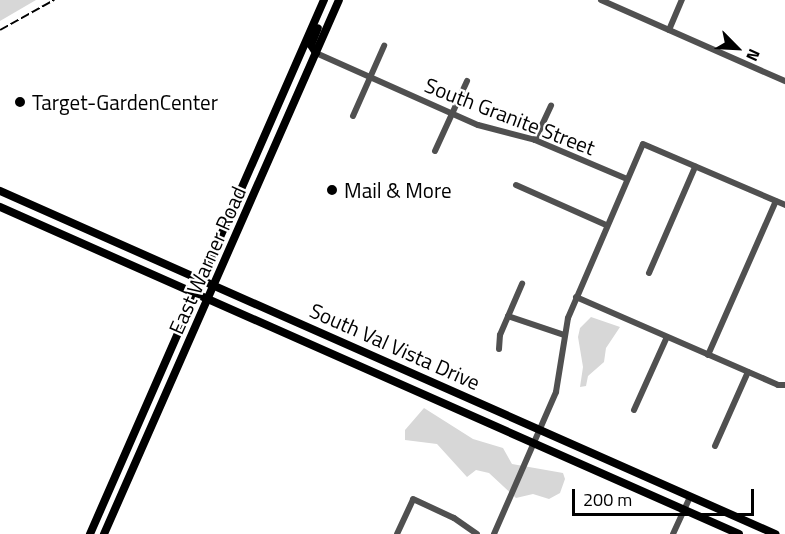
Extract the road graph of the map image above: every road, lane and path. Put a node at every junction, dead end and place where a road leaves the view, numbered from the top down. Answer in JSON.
{"nodes":[{"id":1,"x":324,"y":0,"type":"edge"},
{"id":2,"x":339,"y":0,"type":"edge"},
{"id":3,"x":601,"y":0,"type":"edge"},
{"id":4,"x":682,"y":0,"type":"edge"},
{"id":5,"x":669,"y":30,"type":"junction"},
{"id":6,"x":384,"y":46,"type":"dead end"},
{"id":7,"x":316,"y":53,"type":"junction"},
{"id":8,"x":371,"y":78,"type":"junction"},
{"id":9,"x":467,"y":81,"type":"dead end"},
{"id":10,"x":785,"y":81,"type":"edge"},
{"id":11,"x":551,"y":105,"type":"dead end"},
{"id":12,"x":451,"y":114,"type":"junction"},
{"id":13,"x":354,"y":116,"type":"dead end"},
{"id":14,"x":267,"y":130,"type":"junction"},
{"id":15,"x":280,"y":136,"type":"junction"},
{"id":16,"x":535,"y":140,"type":"junction"},
{"id":17,"x":435,"y":151,"type":"dead end"},
{"id":18,"x":695,"y":166,"type":"junction"},
{"id":19,"x":627,"y":179,"type":"junction"},
{"id":20,"x":516,"y":185,"type":"dead end"},
{"id":21,"x":0,"y":191,"type":"edge"},
{"id":22,"x":17,"y":199,"type":"junction"},
{"id":23,"x":776,"y":201,"type":"junction"},
{"id":24,"x":785,"y":205,"type":"edge"},
{"id":25,"x":0,"y":207,"type":"edge"},
{"id":26,"x":11,"y":212,"type":"junction"},
{"id":27,"x":606,"y":225,"type":"junction"},
{"id":28,"x":649,"y":273,"type":"dead end"},
{"id":29,"x":201,"y":279,"type":"junction"},
{"id":30,"x":522,"y":284,"type":"dead end"},
{"id":31,"x":215,"y":285,"type":"junction"},
{"id":32,"x":194,"y":293,"type":"junction"},
{"id":33,"x":576,"y":297,"type":"junction"},
{"id":34,"x":209,"y":300,"type":"junction"},
{"id":35,"x":508,"y":316,"type":"junction"},
{"id":36,"x":564,"y":335,"type":"junction"},
{"id":37,"x":667,"y":337,"type":"junction"},
{"id":38,"x":499,"y":348,"type":"dead end"},
{"id":39,"x":360,"y":351,"type":"junction"},
{"id":40,"x":708,"y":355,"type":"junction"},
{"id":41,"x":354,"y":364,"type":"junction"},
{"id":42,"x":748,"y":372,"type":"junction"},
{"id":43,"x":784,"y":386,"type":"edge"},
{"id":44,"x":634,"y":410,"type":"dead end"},
{"id":45,"x":144,"y":411,"type":"junction"},
{"id":46,"x":156,"y":417,"type":"junction"},
{"id":47,"x":540,"y":431,"type":"junction"},
{"id":48,"x":534,"y":444,"type":"junction"},
{"id":49,"x":715,"y":446,"type":"dead end"},
{"id":50,"x":110,"y":488,"type":"junction"},
{"id":51,"x":122,"y":493,"type":"junction"},
{"id":52,"x":690,"y":496,"type":"junction"},
{"id":53,"x":684,"y":510,"type":"junction"},
{"id":54,"x":90,"y":534,"type":"edge"},
{"id":55,"x":104,"y":534,"type":"edge"},
{"id":56,"x":398,"y":534,"type":"edge"},
{"id":57,"x":477,"y":534,"type":"edge"},
{"id":58,"x":494,"y":534,"type":"edge"},
{"id":59,"x":673,"y":534,"type":"edge"},
{"id":60,"x":739,"y":534,"type":"edge"},
{"id":61,"x":775,"y":534,"type":"edge"}],
"edges":[{"from":1,"to":7,"type":"main road"},
{"from":1,"to":14,"type":"main road","name":"East Warner Road"},
{"from":2,"to":7,"type":"main road","name":"East Warner Road"},
{"from":3,"to":5,"type":"street"},
{"from":4,"to":5,"type":"street"},
{"from":5,"to":10,"type":"street"},
{"from":6,"to":8,"type":"street"},
{"from":7,"to":8,"type":"street","name":"South Granite Street"},
{"from":7,"to":15,"type":"main road","name":"East Warner Road"},
{"from":8,"to":12,"type":"street","name":"South Granite Street"},
{"from":8,"to":13,"type":"street"},
{"from":9,"to":12,"type":"street"},
{"from":11,"to":16,"type":"street"},
{"from":12,"to":16,"type":"street","name":"South Granite Street"},
{"from":12,"to":17,"type":"street"},
{"from":14,"to":15,"type":"main road"},
{"from":14,"to":29,"type":"main road","name":"East Warner Road"},
{"from":15,"to":31,"type":"main road","name":"East Warner Road"},
{"from":16,"to":19,"type":"street","name":"South Granite Street"},
{"from":18,"to":19,"type":"street"},
{"from":18,"to":23,"type":"street"},
{"from":18,"to":28,"type":"street"},
{"from":19,"to":27,"type":"street"},
{"from":20,"to":27,"type":"street"},
{"from":21,"to":22,"type":"main road","name":"South Val Vista Drive"},
{"from":22,"to":26,"type":"main road"},
{"from":22,"to":29,"type":"main road","name":"South Val Vista Drive"},
{"from":23,"to":24,"type":"street"},
{"from":23,"to":40,"type":"street"},
{"from":25,"to":26,"type":"main road","name":"South Val Vista Drive"},
{"from":26,"to":32,"type":"main road","name":"South Val Vista Drive"},
{"from":27,"to":33,"type":"street"},
{"from":29,"to":31,"type":"main road","name":"South Val Vista Drive"},
{"from":29,"to":32,"type":"main road","name":"East Warner Road"},
{"from":30,"to":35,"type":"street"},
{"from":31,"to":34,"type":"main road","name":"East Warner Road"},
{"from":31,"to":39,"type":"main road","name":"South Val Vista Drive"},
{"from":32,"to":34,"type":"main road","name":"South Val Vista Drive"},
{"from":32,"to":45,"type":"main road","name":"East Warner Road"},
{"from":33,"to":36,"type":"street"},
{"from":33,"to":37,"type":"street"},
{"from":34,"to":41,"type":"main road","name":"South Val Vista Drive"},
{"from":34,"to":46,"type":"main road","name":"East Warner Road"},
{"from":35,"to":36,"type":"street"},
{"from":35,"to":38,"type":"street"},
{"from":36,"to":47,"type":"street"},
{"from":37,"to":40,"type":"street"},
{"from":37,"to":44,"type":"street"},
{"from":39,"to":41,"type":"main road"},
{"from":39,"to":47,"type":"main road","name":"South Val Vista Drive"},
{"from":40,"to":42,"type":"street"},
{"from":41,"to":48,"type":"main road","name":"South Val Vista Drive"},
{"from":42,"to":43,"type":"street"},
{"from":42,"to":49,"type":"street"},
{"from":45,"to":46,"type":"main road"},
{"from":45,"to":50,"type":"main road","name":"East Warner Road"},
{"from":46,"to":51,"type":"main road","name":"East Warner Road"},
{"from":47,"to":48,"type":"street"},
{"from":47,"to":52,"type":"main road","name":"South Val Vista Drive"},
{"from":48,"to":53,"type":"main road","name":"South Val Vista Drive"},
{"from":48,"to":58,"type":"street"},
{"from":50,"to":51,"type":"main road"},
{"from":50,"to":54,"type":"main road","name":"East Warner Road"},
{"from":51,"to":55,"type":"main road","name":"East Warner Road"},
{"from":52,"to":53,"type":"street"},
{"from":52,"to":61,"type":"main road","name":"South Val Vista Drive"},
{"from":53,"to":59,"type":"street"},
{"from":53,"to":60,"type":"main road","name":"South Val Vista Drive"},
{"from":56,"to":57,"type":"street"}]}
